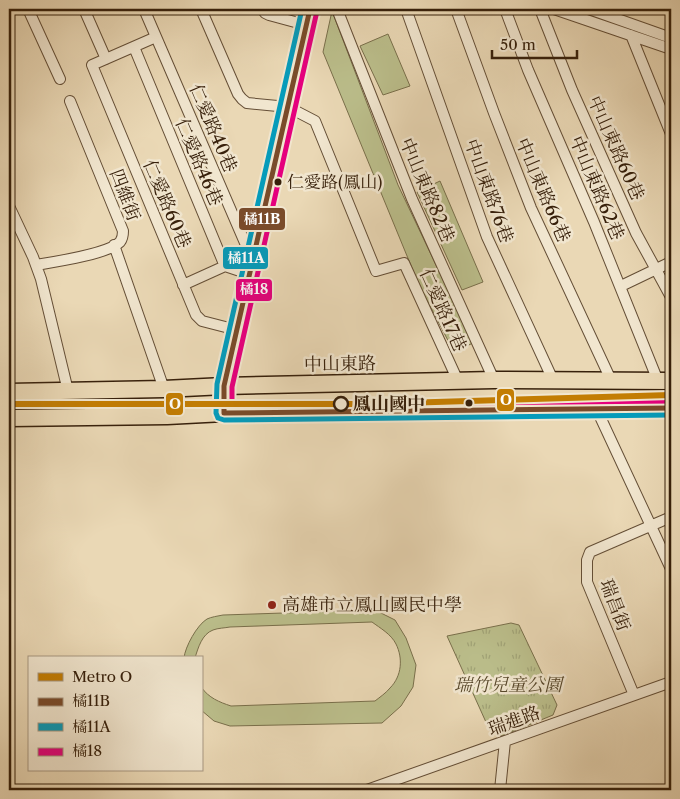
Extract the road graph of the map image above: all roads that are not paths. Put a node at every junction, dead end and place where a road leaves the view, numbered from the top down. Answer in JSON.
{"nodes":[{"id":1,"x":28,"y":9,"type":"edge"},
{"id":2,"x":84,"y":9,"type":"edge"},
{"id":3,"x":144,"y":9,"type":"edge"},
{"id":4,"x":201,"y":9,"type":"edge"},
{"id":5,"x":262,"y":9,"type":"edge"},
{"id":6,"x":310,"y":9,"type":"edge"},
{"id":7,"x":337,"y":9,"type":"edge"},
{"id":8,"x":406,"y":9,"type":"edge"},
{"id":9,"x":456,"y":9,"type":"edge"},
{"id":10,"x":505,"y":9,"type":"edge"},
{"id":11,"x":540,"y":9,"type":"edge"},
{"id":12,"x":554,"y":9,"type":"edge"},
{"id":13,"x":589,"y":9,"type":"edge"},
{"id":14,"x":306,"y":25,"type":"junction"},
{"id":15,"x":631,"y":35,"type":"junction"},
{"id":16,"x":156,"y":37,"type":"junction"},
{"id":17,"x":671,"y":38,"type":"edge"},
{"id":18,"x":134,"y":47,"type":"junction"},
{"id":19,"x":671,"y":49,"type":"edge"},
{"id":20,"x":106,"y":58,"type":"junction"},
{"id":21,"x":60,"y":79,"type":"dead end"},
{"id":22,"x":70,"y":101,"type":"dead end"},
{"id":23,"x":288,"y":107,"type":"junction"},
{"id":24,"x":671,"y":134,"type":"edge"},
{"id":25,"x":9,"y":206,"type":"edge"},
{"id":26,"x":114,"y":246,"type":"junction"},
{"id":27,"x":671,"y":262,"type":"edge"},
{"id":28,"x":36,"y":265,"type":"junction"},
{"id":29,"x":226,"y":266,"type":"junction"},
{"id":30,"x":251,"y":267,"type":"junction"},
{"id":31,"x":656,"y":270,"type":"junction"},
{"id":32,"x":183,"y":285,"type":"junction"},
{"id":33,"x":621,"y":286,"type":"junction"},
{"id":34,"x":671,"y":297,"type":"edge"},
{"id":35,"x":237,"y":330,"type":"junction"},
{"id":36,"x":494,"y":380,"type":"junction"},
{"id":37,"x":553,"y":380,"type":"junction"},
{"id":38,"x":611,"y":380,"type":"junction"},
{"id":39,"x":458,"y":381,"type":"junction"},
{"id":40,"x":665,"y":381,"type":"edge"},
{"id":41,"x":224,"y":386,"type":"junction"},
{"id":42,"x":164,"y":389,"type":"junction"},
{"id":43,"x":68,"y":391,"type":"junction"},
{"id":44,"x":9,"y":392,"type":"edge"},
{"id":45,"x":596,"y":408,"type":"junction"},
{"id":46,"x":671,"y":408,"type":"edge"},
{"id":47,"x":224,"y":413,"type":"junction"},
{"id":48,"x":9,"y":418,"type":"edge"},
{"id":49,"x":671,"y":517,"type":"edge"},
{"id":50,"x":651,"y":526,"type":"junction"},
{"id":51,"x":671,"y":569,"type":"edge"},
{"id":52,"x":671,"y":682,"type":"edge"},
{"id":53,"x":634,"y":695,"type":"junction"},
{"id":54,"x":505,"y":741,"type":"junction"},
{"id":55,"x":369,"y":790,"type":"edge"},
{"id":56,"x":500,"y":790,"type":"edge"}],
"edges":[{"from":1,"to":21,"type":"street"},
{"from":2,"to":20,"type":"street"},
{"from":3,"to":16,"type":"street","name":"仁愛路40巷"},
{"from":4,"to":23,"type":"street"},
{"from":5,"to":14,"type":"street"},
{"from":6,"to":14,"type":"main road"},
{"from":7,"to":36,"type":"street","name":"中山東路82巷"},
{"from":8,"to":37,"type":"street","name":"中山東路76巷"},
{"from":9,"to":38,"type":"street","name":"中山東路66巷"},
{"from":10,"to":33,"type":"street","name":"中山東路62巷"},
{"from":11,"to":31,"type":"street","name":"中山東路60巷"},
{"from":12,"to":15,"type":"street"},
{"from":13,"to":17,"type":"street"},
{"from":14,"to":23,"type":"main road"},
{"from":15,"to":19,"type":"street"},
{"from":15,"to":24,"type":"street"},
{"from":16,"to":18,"type":"street"},
{"from":16,"to":30,"type":"street","name":"仁愛路40巷"},
{"from":18,"to":20,"type":"street"},
{"from":18,"to":29,"type":"street","name":"仁愛路46巷"},
{"from":20,"to":32,"type":"street","name":"仁愛路60巷"},
{"from":22,"to":26,"type":"street","name":"四維街"},
{"from":23,"to":30,"type":"main road"},
{"from":23,"to":39,"type":"street","name":"仁愛路17巷"},
{"from":25,"to":28,"type":"street"},
{"from":26,"to":28,"type":"street","name":"四維街"},
{"from":26,"to":42,"type":"street"},
{"from":27,"to":31,"type":"street"},
{"from":28,"to":43,"type":"street"},
{"from":29,"to":30,"type":"street"},
{"from":29,"to":32,"type":"street"},
{"from":30,"to":35,"type":"main road"},
{"from":31,"to":33,"type":"street"},
{"from":31,"to":34,"type":"street","name":"中山東路60巷"},
{"from":32,"to":35,"type":"street","name":"仁愛路60巷"},
{"from":33,"to":40,"type":"street","name":"中山東路62巷"},
{"from":35,"to":41,"type":"main road"},
{"from":36,"to":37,"type":"main road","name":"中山東路"},
{"from":36,"to":39,"type":"main road","name":"中山東路"},
{"from":37,"to":38,"type":"main road","name":"中山東路"},
{"from":38,"to":40,"type":"main road","name":"中山東路"},
{"from":39,"to":41,"type":"main road","name":"中山東路"},
{"from":41,"to":42,"type":"main road","name":"中山東路"},
{"from":41,"to":47,"type":"main road"},
{"from":42,"to":43,"type":"main road","name":"中山東路"},
{"from":43,"to":44,"type":"main road","name":"中山東路"},
{"from":45,"to":46,"type":"main road"},
{"from":45,"to":47,"type":"main road"},
{"from":45,"to":50,"type":"street"},
{"from":47,"to":48,"type":"main road"},
{"from":49,"to":50,"type":"street","name":"瑞昌街"},
{"from":50,"to":51,"type":"street"},
{"from":50,"to":53,"type":"street","name":"瑞昌街"},
{"from":52,"to":53,"type":"street","name":"瑞進路"},
{"from":53,"to":54,"type":"street","name":"瑞進路"},
{"from":54,"to":55,"type":"street","name":"瑞進路"},
{"from":54,"to":56,"type":"street"}]}
